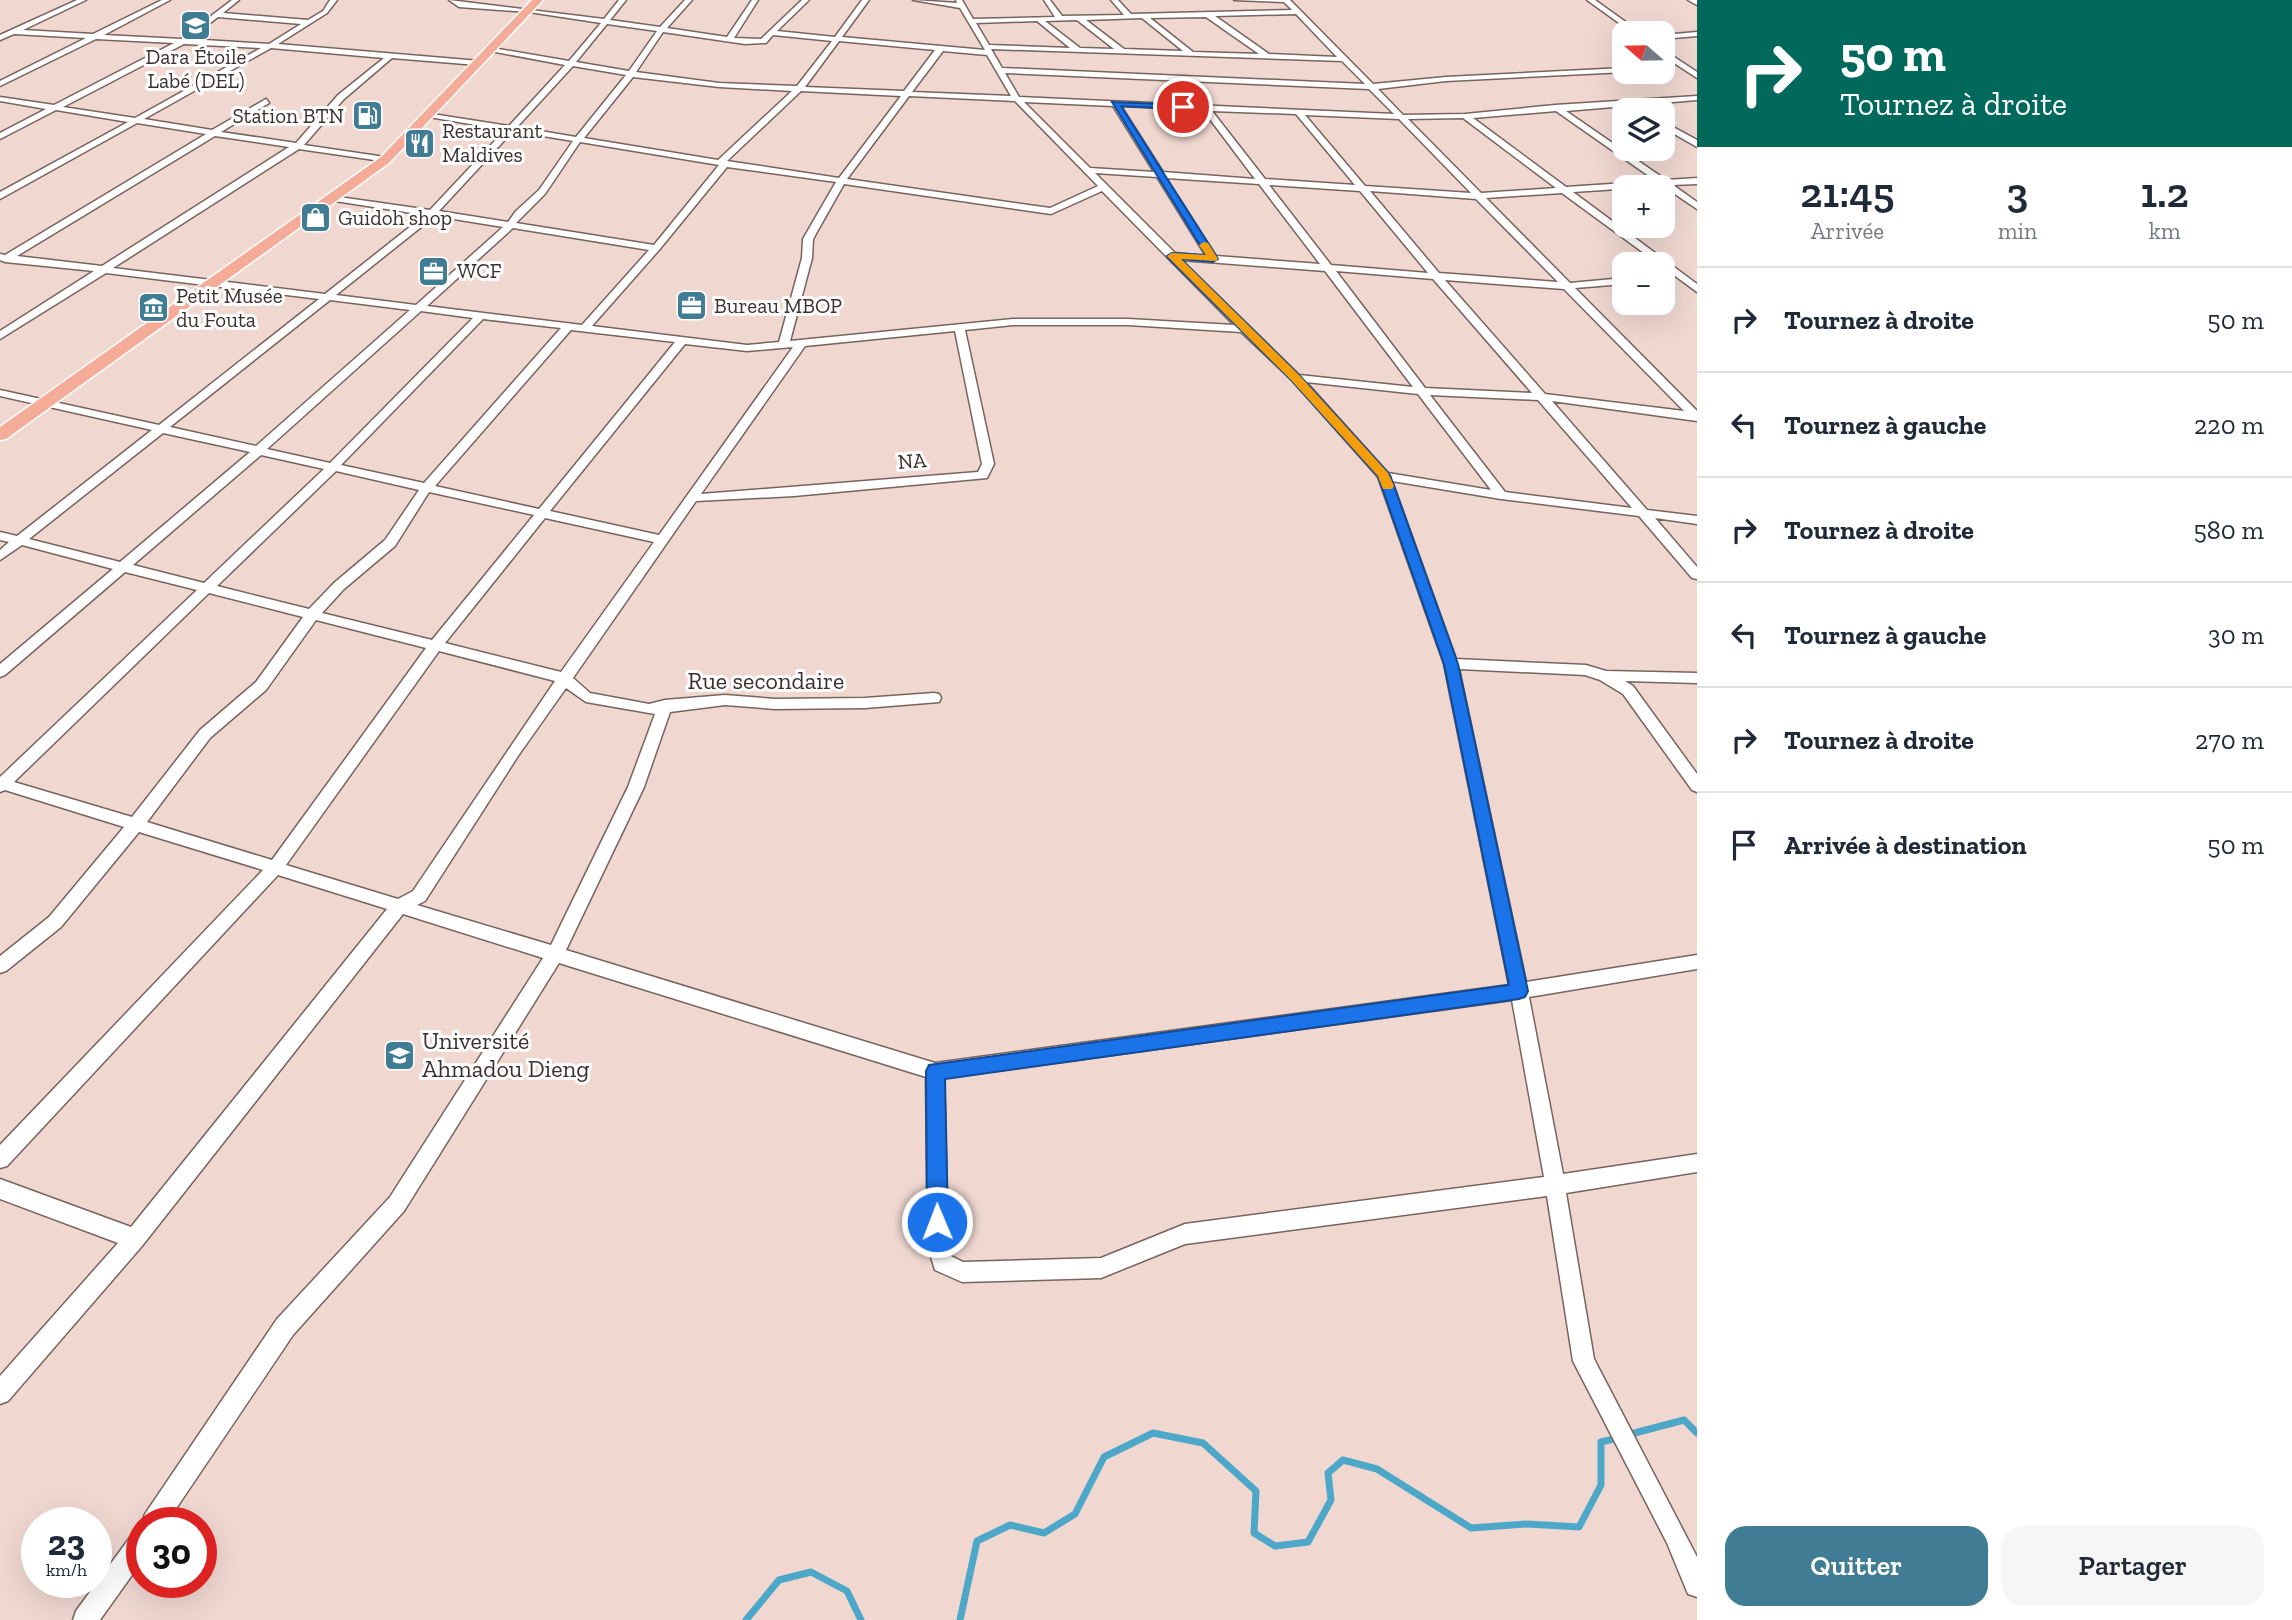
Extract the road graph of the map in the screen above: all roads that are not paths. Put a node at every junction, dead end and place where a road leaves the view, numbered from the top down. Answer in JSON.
{"nodes":[{"id":1,"x":83,"y":0,"type":"edge"},
{"id":2,"x":167,"y":0,"type":"edge"},
{"id":3,"x":236,"y":0,"type":"edge"},
{"id":4,"x":334,"y":0,"type":"edge"},
{"id":5,"x":452,"y":0,"type":"edge"},
{"id":6,"x":623,"y":0,"type":"edge"},
{"id":7,"x":689,"y":0,"type":"edge"},
{"id":8,"x":755,"y":0,"type":"edge"},
{"id":9,"x":806,"y":0,"type":"edge"},
{"id":10,"x":866,"y":0,"type":"edge"},
{"id":11,"x":916,"y":0,"type":"edge"},
{"id":12,"x":1047,"y":0,"type":"edge"},
{"id":13,"x":1114,"y":0,"type":"edge"},
{"id":14,"x":1237,"y":0,"type":"edge"},
{"id":15,"x":1286,"y":0,"type":"edge"},
{"id":16,"x":1590,"y":0,"type":"edge"},
{"id":17,"x":1691,"y":0,"type":"edge"},
{"id":18,"x":961,"y":3,"type":"edge"},
{"id":19,"x":1697,"y":3,"type":"edge"},
{"id":20,"x":533,"y":5,"type":"edge"},
{"id":21,"x":1297,"y":12,"type":"junction"},
{"id":22,"x":1207,"y":14,"type":"junction"},
{"id":23,"x":218,"y":15,"type":"junction"},
{"id":24,"x":1129,"y":16,"type":"junction"},
{"id":25,"x":1143,"y":16,"type":"junction"},
{"id":26,"x":1060,"y":18,"type":"junction"},
{"id":27,"x":1079,"y":18,"type":"junction"},
{"id":28,"x":1038,"y":19,"type":"junction"},
{"id":29,"x":608,"y":20,"type":"junction"},
{"id":30,"x":971,"y":21,"type":"junction"},
{"id":31,"x":1620,"y":21,"type":"edge"},
{"id":32,"x":309,"y":22,"type":"junction"},
{"id":33,"x":662,"y":29,"type":"junction"},
{"id":34,"x":13,"y":32,"type":"junction"},
{"id":35,"x":771,"y":33,"type":"junction"},
{"id":36,"x":1697,"y":34,"type":"edge"},
{"id":37,"x":1675,"y":36,"type":"edge"},
{"id":38,"x":94,"y":37,"type":"junction"},
{"id":39,"x":0,"y":38,"type":"edge"},
{"id":40,"x":836,"y":39,"type":"junction"},
{"id":41,"x":729,"y":40,"type":"junction"},
{"id":42,"x":180,"y":43,"type":"junction"},
{"id":43,"x":270,"y":46,"type":"junction"},
{"id":44,"x":941,"y":48,"type":"junction"},
{"id":45,"x":490,"y":49,"type":"junction"},
{"id":46,"x":988,"y":50,"type":"junction"},
{"id":47,"x":1078,"y":50,"type":"junction"},
{"id":48,"x":1121,"y":51,"type":"junction"},
{"id":49,"x":1191,"y":54,"type":"junction"},
{"id":50,"x":1267,"y":56,"type":"junction"},
{"id":51,"x":388,"y":58,"type":"junction"},
{"id":52,"x":1343,"y":59,"type":"junction"},
{"id":53,"x":1675,"y":60,"type":"edge"},
{"id":54,"x":572,"y":62,"type":"junction"},
{"id":55,"x":477,"y":63,"type":"junction"},
{"id":56,"x":1684,"y":66,"type":"junction"},
{"id":57,"x":1675,"y":67,"type":"edge"},
{"id":58,"x":1000,"y":70,"type":"junction"},
{"id":59,"x":1612,"y":72,"type":"edge"},
{"id":60,"x":631,"y":74,"type":"junction"},
{"id":61,"x":1697,"y":76,"type":"edge"},
{"id":62,"x":0,"y":84,"type":"edge"},
{"id":63,"x":1371,"y":87,"type":"junction"},
{"id":64,"x":799,"y":89,"type":"junction"},
{"id":65,"x":906,"y":93,"type":"junction"},
{"id":66,"x":1016,"y":98,"type":"junction"},
{"id":67,"x":1697,"y":98,"type":"edge"},
{"id":68,"x":0,"y":99,"type":"edge"},
{"id":69,"x":1675,"y":100,"type":"edge"},
{"id":70,"x":267,"y":101,"type":"dead end"},
{"id":71,"x":1115,"y":103,"type":"junction"},
{"id":72,"x":1612,"y":104,"type":"edge"},
{"id":73,"x":1555,"y":107,"type":"junction"},
{"id":74,"x":55,"y":108,"type":"junction"},
{"id":75,"x":1206,"y":108,"type":"junction"},
{"id":76,"x":1298,"y":112,"type":"junction"},
{"id":77,"x":429,"y":115,"type":"junction"},
{"id":78,"x":1465,"y":116,"type":"junction"},
{"id":79,"x":1401,"y":117,"type":"junction"},
{"id":80,"x":135,"y":120,"type":"junction"},
{"id":81,"x":511,"y":128,"type":"junction"},
{"id":82,"x":1675,"y":131,"type":"edge"},
{"id":83,"x":211,"y":132,"type":"junction"},
{"id":84,"x":0,"y":136,"type":"edge"},
{"id":85,"x":577,"y":141,"type":"junction"},
{"id":86,"x":1697,"y":144,"type":"edge"},
{"id":87,"x":299,"y":145,"type":"junction"},
{"id":88,"x":385,"y":160,"type":"junction"},
{"id":89,"x":722,"y":163,"type":"junction"},
{"id":90,"x":1087,"y":170,"type":"junction"},
{"id":91,"x":1160,"y":175,"type":"junction"},
{"id":92,"x":1653,"y":175,"type":"edge"},
{"id":93,"x":841,"y":181,"type":"junction"},
{"id":94,"x":1262,"y":181,"type":"junction"},
{"id":95,"x":1697,"y":181,"type":"edge"},
{"id":96,"x":1675,"y":182,"type":"edge"},
{"id":97,"x":1103,"y":187,"type":"junction"},
{"id":98,"x":1612,"y":187,"type":"edge"},
{"id":99,"x":1362,"y":188,"type":"junction"},
{"id":100,"x":1564,"y":190,"type":"junction"},
{"id":101,"x":1675,"y":191,"type":"edge"},
{"id":102,"x":0,"y":196,"type":"edge"},
{"id":103,"x":1478,"y":196,"type":"junction"},
{"id":104,"x":335,"y":198,"type":"junction"},
{"id":105,"x":1697,"y":206,"type":"edge"},
{"id":106,"x":431,"y":215,"type":"junction"},
{"id":107,"x":509,"y":227,"type":"junction"},
{"id":108,"x":656,"y":248,"type":"junction"},
{"id":109,"x":1172,"y":256,"type":"junction"},
{"id":110,"x":3,"y":259,"type":"edge"},
{"id":111,"x":1213,"y":259,"type":"junction"},
{"id":112,"x":1328,"y":268,"type":"junction"},
{"id":113,"x":103,"y":269,"type":"junction"},
{"id":114,"x":1697,"y":275,"type":"edge"},
{"id":115,"x":1436,"y":276,"type":"junction"},
{"id":116,"x":1675,"y":277,"type":"edge"},
{"id":117,"x":1681,"y":277,"type":"junction"},
{"id":118,"x":1612,"y":282,"type":"edge"},
{"id":119,"x":215,"y":283,"type":"junction"},
{"id":120,"x":1566,"y":286,"type":"junction"},
{"id":121,"x":1697,"y":289,"type":"edge"},
{"id":122,"x":329,"y":298,"type":"junction"},
{"id":123,"x":420,"y":309,"type":"junction"},
{"id":124,"x":481,"y":315,"type":"junction"},
{"id":125,"x":569,"y":326,"type":"junction"},
{"id":126,"x":957,"y":327,"type":"junction"},
{"id":127,"x":585,"y":328,"type":"junction"},
{"id":128,"x":1244,"y":329,"type":"junction"},
{"id":129,"x":0,"y":336,"type":"edge"},
{"id":130,"x":682,"y":340,"type":"junction"},
{"id":131,"x":792,"y":344,"type":"junction"},
{"id":132,"x":1296,"y":378,"type":"junction"},
{"id":133,"x":1422,"y":391,"type":"junction"},
{"id":134,"x":0,"y":393,"type":"edge"},
{"id":135,"x":1543,"y":397,"type":"junction"},
{"id":136,"x":1697,"y":401,"type":"edge"},
{"id":137,"x":1682,"y":403,"type":"junction"},
{"id":138,"x":44,"y":404,"type":"junction"},
{"id":139,"x":1696,"y":417,"type":"edge"},
{"id":140,"x":161,"y":430,"type":"junction"},
{"id":141,"x":0,"y":435,"type":"edge"},
{"id":142,"x":258,"y":452,"type":"junction"},
{"id":143,"x":332,"y":468,"type":"junction"},
{"id":144,"x":1384,"y":475,"type":"junction"},
{"id":145,"x":426,"y":488,"type":"junction"},
{"id":146,"x":1501,"y":495,"type":"junction"},
{"id":147,"x":691,"y":498,"type":"junction"},
{"id":148,"x":540,"y":513,"type":"junction"},
{"id":149,"x":1647,"y":515,"type":"junction"},
{"id":150,"x":1697,"y":520,"type":"edge"},
{"id":151,"x":0,"y":536,"type":"edge"},
{"id":152,"x":662,"y":540,"type":"junction"},
{"id":153,"x":19,"y":541,"type":"junction"},
{"id":154,"x":0,"y":556,"type":"edge"},
{"id":155,"x":124,"y":568,"type":"junction"},
{"id":156,"x":1697,"y":575,"type":"edge"},
{"id":157,"x":207,"y":589,"type":"junction"},
{"id":158,"x":312,"y":615,"type":"junction"},
{"id":159,"x":435,"y":646,"type":"junction"},
{"id":160,"x":1451,"y":664,"type":"junction"},
{"id":161,"x":0,"y":672,"type":"edge"},
{"id":162,"x":1605,"y":676,"type":"junction"},
{"id":163,"x":564,"y":678,"type":"junction"},
{"id":164,"x":1697,"y":678,"type":"edge"},
{"id":165,"x":934,"y":698,"type":"dead end"},
{"id":166,"x":665,"y":705,"type":"junction"},
{"id":167,"x":1,"y":784,"type":"edge"},
{"id":168,"x":1697,"y":786,"type":"edge"},
{"id":169,"x":136,"y":824,"type":"junction"},
{"id":170,"x":275,"y":868,"type":"junction"},
{"id":171,"x":399,"y":906,"type":"junction"},
{"id":172,"x":555,"y":954,"type":"junction"},
{"id":173,"x":1697,"y":962,"type":"edge"},
{"id":174,"x":0,"y":966,"type":"edge"},
{"id":175,"x":1519,"y":991,"type":"junction"},
{"id":176,"x":935,"y":1071,"type":"junction"},
{"id":177,"x":0,"y":1160,"type":"edge"},
{"id":178,"x":1697,"y":1163,"type":"edge"},
{"id":179,"x":1555,"y":1185,"type":"junction"},
{"id":180,"x":0,"y":1189,"type":"edge"},
{"id":181,"x":135,"y":1239,"type":"junction"},
{"id":182,"x":0,"y":1393,"type":"edge"},
{"id":183,"x":163,"y":1507,"type":"edge"},
{"id":184,"x":126,"y":1562,"type":"edge"},
{"id":185,"x":1697,"y":1585,"type":"edge"},
{"id":186,"x":85,"y":1620,"type":"edge"}],
"edges":[{"from":1,"to":34,"type":"street"},
{"from":2,"to":38,"type":"street"},
{"from":3,"to":23,"type":"street"},
{"from":4,"to":32,"type":"street"},
{"from":5,"to":20,"type":"street"},
{"from":6,"to":29,"type":"street"},
{"from":7,"to":33,"type":"street"},
{"from":8,"to":41,"type":"street"},
{"from":9,"to":35,"type":"street"},
{"from":10,"to":40,"type":"street"},
{"from":11,"to":18,"type":"street"},
{"from":12,"to":26,"type":"street"},
{"from":13,"to":24,"type":"street"},
{"from":14,"to":15,"type":"street"},
{"from":15,"to":21,"type":"street"},
{"from":16,"to":31,"type":"street"},
{"from":17,"to":19,"type":"street"},
{"from":18,"to":30,"type":"street"},
{"from":20,"to":29,"type":"street"},
{"from":20,"to":45,"type":"highway"},
{"from":21,"to":22,"type":"street"},
{"from":21,"to":52,"type":"street"},
{"from":22,"to":25,"type":"street"},
{"from":22,"to":50,"type":"street"},
{"from":23,"to":32,"type":"street"},
{"from":23,"to":42,"type":"street"},
{"from":24,"to":25,"type":"street"},
{"from":24,"to":27,"type":"street"},
{"from":25,"to":49,"type":"street"},
{"from":26,"to":27,"type":"street"},
{"from":26,"to":28,"type":"street"},
{"from":27,"to":48,"type":"street"},
{"from":28,"to":30,"type":"street"},
{"from":28,"to":47,"type":"street"},
{"from":29,"to":33,"type":"street"},
{"from":29,"to":54,"type":"street"},
{"from":30,"to":46,"type":"street"},
{"from":32,"to":43,"type":"street"},
{"from":33,"to":41,"type":"street"},
{"from":33,"to":60,"type":"street"},
{"from":34,"to":38,"type":"street"},
{"from":34,"to":39,"type":"street"},
{"from":35,"to":40,"type":"street"},
{"from":35,"to":41,"type":"street"},
{"from":36,"to":37,"type":"street"},
{"from":38,"to":42,"type":"street"},
{"from":38,"to":62,"type":"street"},
{"from":40,"to":44,"type":"street"},
{"from":40,"to":64,"type":"street"},
{"from":42,"to":43,"type":"street"},
{"from":42,"to":74,"type":"street"},
{"from":43,"to":51,"type":"street"},
{"from":43,"to":80,"type":"street"},
{"from":44,"to":46,"type":"street"},
{"from":44,"to":65,"type":"street"},
{"from":45,"to":54,"type":"street"},
{"from":45,"to":55,"type":"highway"},
{"from":46,"to":47,"type":"street"},
{"from":46,"to":58,"type":"street"},
{"from":47,"to":48,"type":"street"},
{"from":48,"to":49,"type":"street"},
{"from":49,"to":50,"type":"street"},
{"from":50,"to":52,"type":"street"},
{"from":51,"to":55,"type":"street"},
{"from":51,"to":87,"type":"street"},
{"from":52,"to":63,"type":"street"},
{"from":53,"to":56,"type":"street"},
{"from":54,"to":60,"type":"street"},
{"from":54,"to":81,"type":"street"},
{"from":55,"to":77,"type":"highway"},
{"from":56,"to":57,"type":"street"},
{"from":56,"to":61,"type":"street"},
{"from":58,"to":63,"type":"street"},
{"from":58,"to":66,"type":"street"},
{"from":59,"to":63,"type":"street"},
{"from":60,"to":64,"type":"street"},
{"from":60,"to":85,"type":"street"},
{"from":63,"to":79,"type":"street"},
{"from":64,"to":65,"type":"street"},
{"from":64,"to":89,"type":"street"},
{"from":65,"to":66,"type":"street"},
{"from":65,"to":93,"type":"street"},
{"from":66,"to":71,"type":"street"},
{"from":66,"to":90,"type":"street"},
{"from":67,"to":69,"type":"street"},
{"from":68,"to":74,"type":"street"},
{"from":70,"to":83,"type":"street"},
{"from":71,"to":75,"type":"street"},
{"from":71,"to":91,"type":"street"},
{"from":72,"to":73,"type":"street"},
{"from":73,"to":78,"type":"street"},
{"from":73,"to":92,"type":"street"},
{"from":74,"to":80,"type":"street"},
{"from":74,"to":84,"type":"street"},
{"from":75,"to":76,"type":"street"},
{"from":75,"to":94,"type":"street"},
{"from":76,"to":79,"type":"street"},
{"from":76,"to":99,"type":"street"},
{"from":77,"to":81,"type":"street"},
{"from":77,"to":88,"type":"highway"},
{"from":78,"to":79,"type":"street"},
{"from":78,"to":100,"type":"street"},
{"from":79,"to":103,"type":"street"},
{"from":80,"to":83,"type":"street"},
{"from":80,"to":102,"type":"street"},
{"from":81,"to":85,"type":"street"},
{"from":81,"to":106,"type":"street"},
{"from":82,"to":86,"type":"street"},
{"from":83,"to":87,"type":"street"},
{"from":83,"to":110,"type":"street"},
{"from":85,"to":89,"type":"street"},
{"from":85,"to":107,"type":"street"},
{"from":87,"to":88,"type":"street"},
{"from":87,"to":113,"type":"street"},
{"from":88,"to":104,"type":"highway"},
{"from":89,"to":93,"type":"street"},
{"from":89,"to":108,"type":"street"},
{"from":90,"to":91,"type":"street"},
{"from":90,"to":97,"type":"street"},
{"from":91,"to":94,"type":"street"},
{"from":91,"to":111,"type":"street"},
{"from":93,"to":97,"type":"street"},
{"from":93,"to":131,"type":"street"},
{"from":94,"to":99,"type":"street"},
{"from":94,"to":112,"type":"street"},
{"from":95,"to":96,"type":"street"},
{"from":97,"to":109,"type":"street"},
{"from":98,"to":100,"type":"street"},
{"from":99,"to":103,"type":"street"},
{"from":99,"to":115,"type":"street"},
{"from":100,"to":103,"type":"street"},
{"from":100,"to":117,"type":"street"},
{"from":101,"to":105,"type":"street"},
{"from":103,"to":120,"type":"street"},
{"from":104,"to":106,"type":"street"},
{"from":104,"to":119,"type":"highway"},
{"from":106,"to":107,"type":"street"},
{"from":106,"to":122,"type":"street"},
{"from":107,"to":108,"type":"street"},
{"from":107,"to":123,"type":"street"},
{"from":108,"to":127,"type":"street"},
{"from":109,"to":111,"type":"street"},
{"from":109,"to":128,"type":"street"},
{"from":110,"to":113,"type":"street"},
{"from":111,"to":112,"type":"street"},
{"from":112,"to":115,"type":"street"},
{"from":112,"to":133,"type":"street"},
{"from":113,"to":119,"type":"street"},
{"from":113,"to":129,"type":"street"},
{"from":114,"to":117,"type":"street"},
{"from":115,"to":120,"type":"street"},
{"from":115,"to":135,"type":"street"},
{"from":116,"to":117,"type":"street"},
{"from":117,"to":121,"type":"street"},
{"from":118,"to":120,"type":"street"},
{"from":119,"to":122,"type":"street"},
{"from":119,"to":138,"type":"highway"},
{"from":120,"to":137,"type":"street"},
{"from":122,"to":123,"type":"street"},
{"from":122,"to":140,"type":"street"},
{"from":123,"to":124,"type":"street"},
{"from":123,"to":142,"type":"street"},
{"from":124,"to":125,"type":"street"},
{"from":124,"to":143,"type":"street"},
{"from":125,"to":127,"type":"street"},
{"from":125,"to":145,"type":"street"},
{"from":126,"to":128,"type":"street"},
{"from":126,"to":131,"type":"street"},
{"from":126,"to":147,"type":"street","name":"NA"},
{"from":127,"to":130,"type":"street"},
{"from":128,"to":132,"type":"street"},
{"from":130,"to":131,"type":"street"},
{"from":130,"to":148,"type":"street"},
{"from":131,"to":147,"type":"street"},
{"from":132,"to":133,"type":"street"},
{"from":132,"to":144,"type":"street"},
{"from":133,"to":135,"type":"street"},
{"from":133,"to":146,"type":"street"},
{"from":134,"to":138,"type":"street"},
{"from":135,"to":139,"type":"street"},
{"from":135,"to":149,"type":"street"},
{"from":136,"to":137,"type":"street"},
{"from":137,"to":139,"type":"street"},
{"from":138,"to":140,"type":"street"},
{"from":138,"to":141,"type":"highway"},
{"from":140,"to":142,"type":"street"},
{"from":140,"to":153,"type":"street"},
{"from":142,"to":143,"type":"street"},
{"from":142,"to":155,"type":"street"},
{"from":143,"to":145,"type":"street"},
{"from":143,"to":157,"type":"street"},
{"from":144,"to":146,"type":"street"},
{"from":144,"to":160,"type":"street"},
{"from":145,"to":148,"type":"street"},
{"from":145,"to":158,"type":"street"},
{"from":146,"to":149,"type":"street"},
{"from":147,"to":152,"type":"street"},
{"from":148,"to":152,"type":"street"},
{"from":148,"to":159,"type":"street"},
{"from":149,"to":150,"type":"street"},
{"from":149,"to":156,"type":"street"},
{"from":151,"to":153,"type":"street"},
{"from":152,"to":163,"type":"street"},
{"from":153,"to":154,"type":"street"},
{"from":153,"to":155,"type":"street"},
{"from":155,"to":157,"type":"street"},
{"from":155,"to":161,"type":"street"},
{"from":157,"to":158,"type":"street"},
{"from":157,"to":167,"type":"street"},
{"from":158,"to":159,"type":"street"},
{"from":158,"to":169,"type":"street"},
{"from":159,"to":163,"type":"street"},
{"from":159,"to":170,"type":"street"},
{"from":160,"to":162,"type":"street"},
{"from":160,"to":175,"type":"street"},
{"from":162,"to":164,"type":"street"},
{"from":162,"to":168,"type":"street"},
{"from":163,"to":166,"type":"street","name":"Rue secondaire"},
{"from":163,"to":171,"type":"street"},
{"from":165,"to":166,"type":"street","name":"Rue secondaire"},
{"from":166,"to":172,"type":"street"},
{"from":167,"to":169,"type":"street"},
{"from":169,"to":170,"type":"street"},
{"from":169,"to":174,"type":"street"},
{"from":170,"to":171,"type":"street"},
{"from":170,"to":177,"type":"street"},
{"from":171,"to":172,"type":"street"},
{"from":171,"to":181,"type":"street"},
{"from":172,"to":176,"type":"street"},
{"from":172,"to":183,"type":"street"},
{"from":173,"to":175,"type":"street"},
{"from":175,"to":176,"type":"street"},
{"from":175,"to":179,"type":"street"},
{"from":176,"to":179,"type":"street"},
{"from":178,"to":179,"type":"street"},
{"from":179,"to":185,"type":"street"},
{"from":180,"to":181,"type":"street"},
{"from":181,"to":182,"type":"street"},
{"from":184,"to":186,"type":"street"}]}
